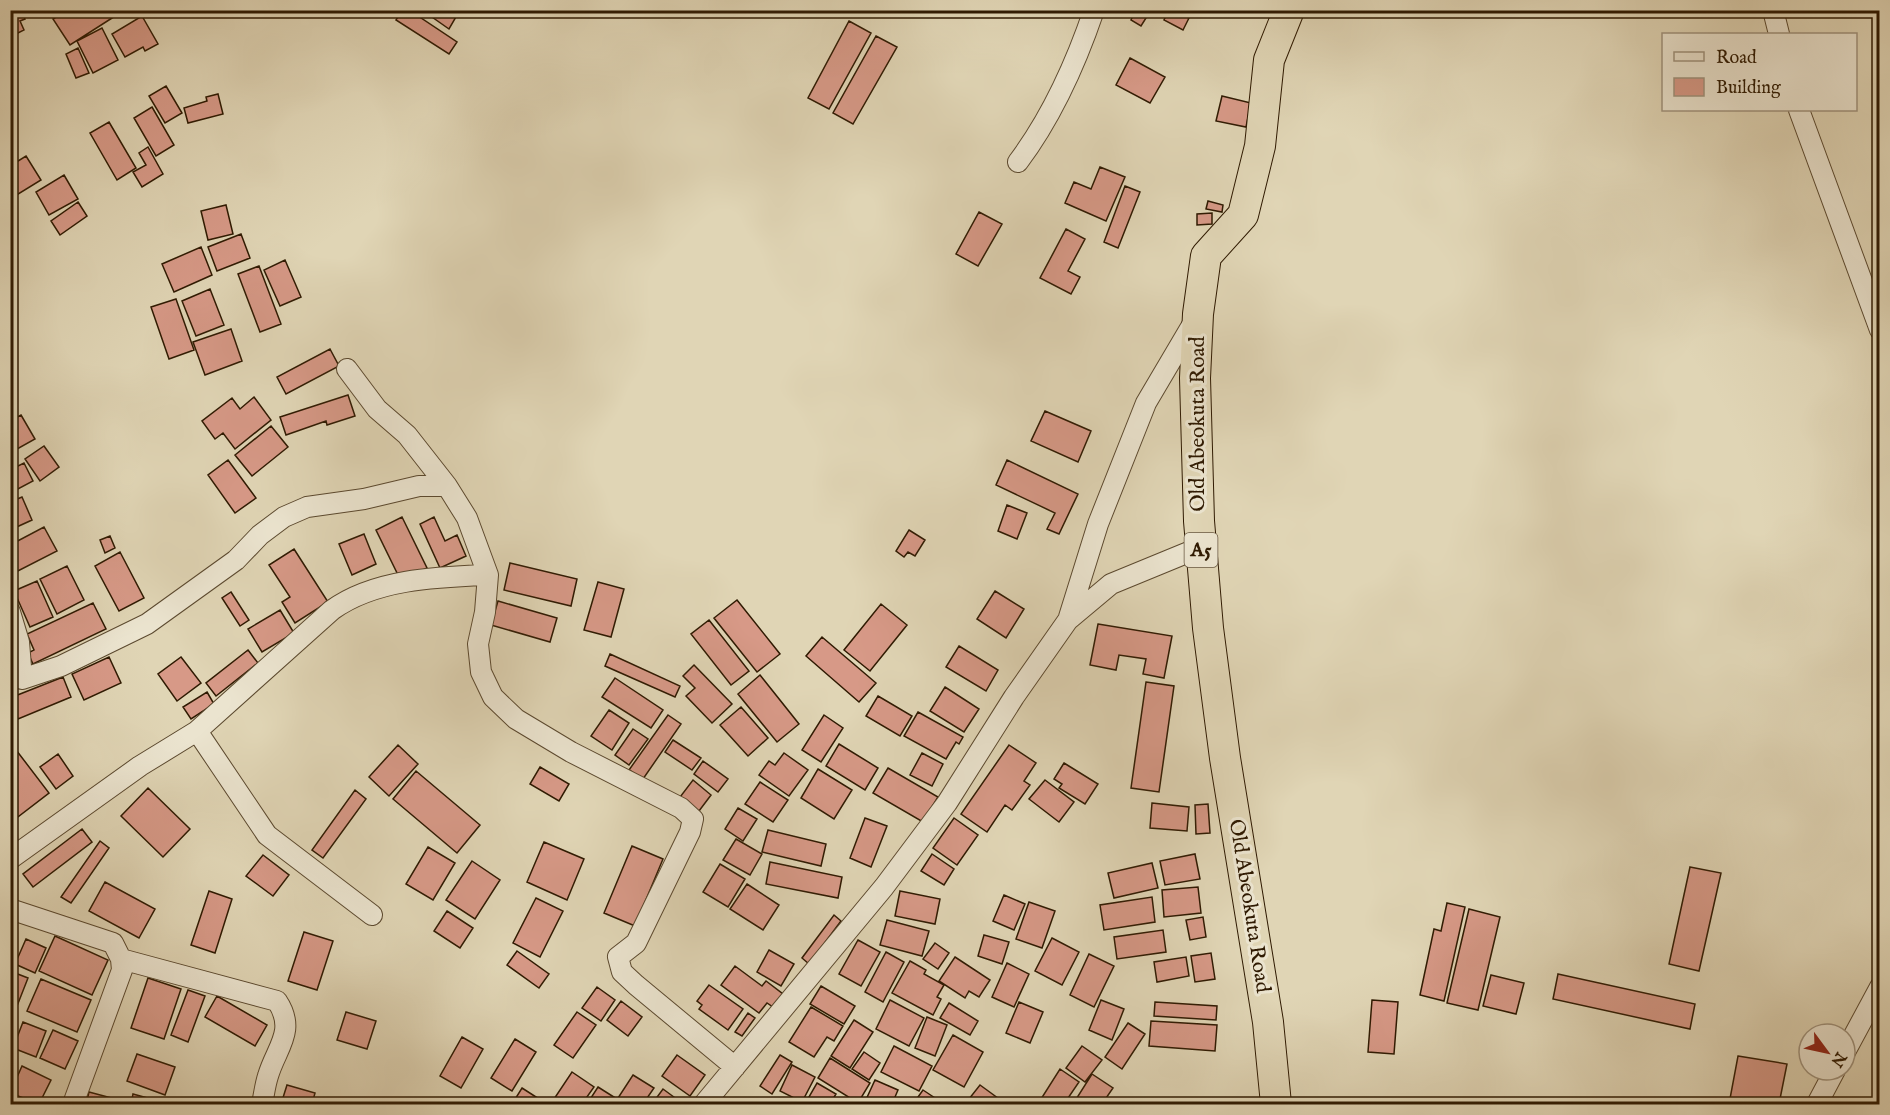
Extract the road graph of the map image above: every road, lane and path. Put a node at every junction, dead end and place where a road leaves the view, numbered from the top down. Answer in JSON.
{"nodes":[{"id":1,"x":1094,"y":10,"type":"edge"},
{"id":2,"x":1289,"y":10,"type":"edge"},
{"id":3,"x":1773,"y":10,"type":"edge"},
{"id":4,"x":1779,"y":33,"type":"edge"},
{"id":5,"x":1799,"y":111,"type":"edge"},
{"id":6,"x":1018,"y":162,"type":"dead end"},
{"id":7,"x":1198,"y":314,"type":"junction"},
{"id":8,"x":1880,"y":330,"type":"edge"},
{"id":9,"x":347,"y":369,"type":"dead end"},
{"id":10,"x":447,"y":486,"type":"junction"},
{"id":11,"x":1201,"y":547,"type":"junction"},
{"id":12,"x":488,"y":575,"type":"junction"},
{"id":13,"x":10,"y":612,"type":"edge"},
{"id":14,"x":1068,"y":620,"type":"junction"},
{"id":15,"x":16,"y":682,"type":"edge"},
{"id":16,"x":197,"y":730,"type":"junction"},
{"id":17,"x":10,"y":859,"type":"edge"},
{"id":18,"x":10,"y":909,"type":"edge"},
{"id":19,"x":372,"y":915,"type":"dead end"},
{"id":20,"x":121,"y":959,"type":"junction"},
{"id":21,"x":1880,"y":987,"type":"edge"},
{"id":22,"x":1857,"y":1030,"type":"edge"},
{"id":23,"x":735,"y":1067,"type":"junction"},
{"id":24,"x":1829,"y":1082,"type":"edge"},
{"id":25,"x":73,"y":1104,"type":"edge"},
{"id":26,"x":262,"y":1104,"type":"edge"},
{"id":27,"x":704,"y":1104,"type":"edge"},
{"id":28,"x":1276,"y":1104,"type":"edge"},
{"id":29,"x":1817,"y":1104,"type":"edge"}],
"edges":[{"from":1,"to":6,"type":"street"},
{"from":2,"to":7,"type":"highway","name":"Old Abeokuta Road","number":"A5"},
{"from":3,"to":4,"type":"street"},
{"from":5,"to":8,"type":"street"},
{"from":7,"to":11,"type":"highway","name":"Old Abeokuta Road","number":"A5"},
{"from":7,"to":14,"type":"street"},
{"from":9,"to":10,"type":"street"},
{"from":10,"to":12,"type":"street"},
{"from":10,"to":15,"type":"street"},
{"from":11,"to":14,"type":"street"},
{"from":11,"to":28,"type":"highway","name":"Old Abeokuta Road","number":"A5"},
{"from":12,"to":16,"type":"street"},
{"from":12,"to":23,"type":"street"},
{"from":13,"to":15,"type":"street"},
{"from":14,"to":23,"type":"street"},
{"from":16,"to":17,"type":"street"},
{"from":16,"to":19,"type":"street"},
{"from":18,"to":20,"type":"street"},
{"from":20,"to":25,"type":"street"},
{"from":20,"to":26,"type":"street"},
{"from":21,"to":22,"type":"street"},
{"from":23,"to":27,"type":"street"},
{"from":24,"to":29,"type":"street"}]}
